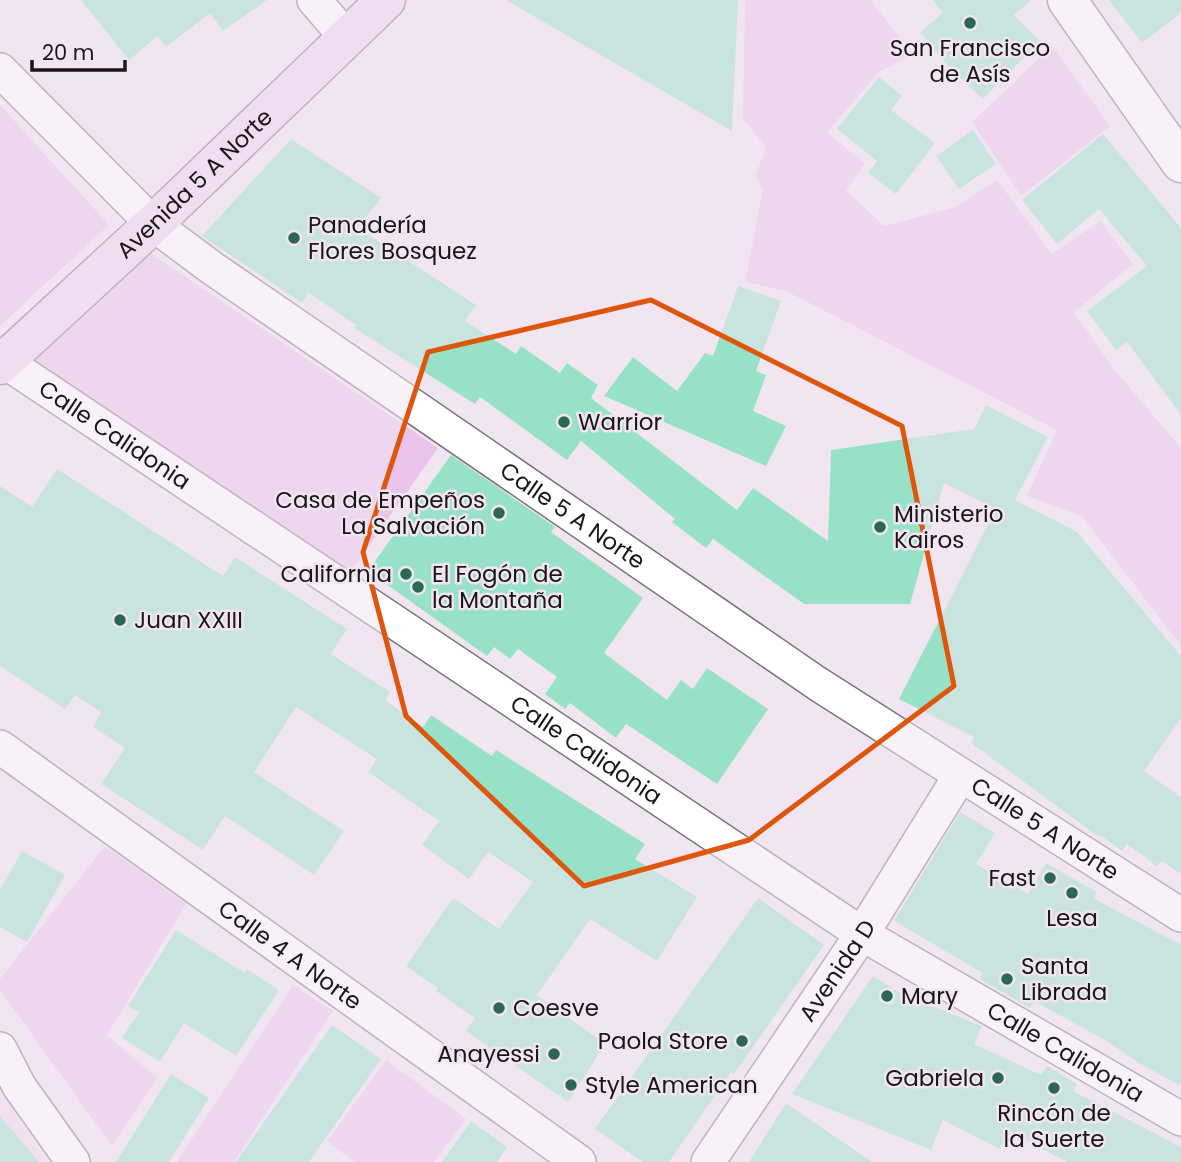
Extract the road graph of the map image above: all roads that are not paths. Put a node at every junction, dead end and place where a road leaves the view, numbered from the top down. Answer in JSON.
{"nodes":[{"id":1,"x":314,"y":0,"type":"edge"},
{"id":2,"x":386,"y":0,"type":"edge"},
{"id":3,"x":1067,"y":0,"type":"edge"},
{"id":4,"x":346,"y":37,"type":"junction"},
{"id":5,"x":0,"y":70,"type":"edge"},
{"id":6,"x":1181,"y":163,"type":"edge"},
{"id":7,"x":153,"y":224,"type":"junction"},
{"id":8,"x":2,"y":363,"type":"edge"},
{"id":9,"x":0,"y":747,"type":"edge"},
{"id":10,"x":960,"y":776,"type":"junction"},
{"id":11,"x":1181,"y":915,"type":"edge"},
{"id":12,"x":862,"y":934,"type":"junction"},
{"id":13,"x":0,"y":1049,"type":"edge"},
{"id":14,"x":1181,"y":1119,"type":"edge"},
{"id":15,"x":73,"y":1162,"type":"edge"},
{"id":16,"x":579,"y":1162,"type":"edge"},
{"id":17,"x":708,"y":1162,"type":"edge"}],
"edges":[{"from":1,"to":4,"type":"street"},
{"from":2,"to":4,"type":"main road","name":"Avenida 5 A Norte"},
{"from":3,"to":6,"type":"street"},
{"from":4,"to":7,"type":"main road","name":"Avenida 5 A Norte"},
{"from":5,"to":7,"type":"street","name":"Calle 5 A Norte"},
{"from":7,"to":8,"type":"main road","name":"Avenida 5 A Norte"},
{"from":7,"to":10,"type":"street","name":"Calle 5 A Norte"},
{"from":8,"to":12,"type":"street","name":"Calle Calidonia"},
{"from":9,"to":16,"type":"street","name":"Calle 4 A Norte"},
{"from":10,"to":11,"type":"street","name":"Calle 5 A Norte"},
{"from":10,"to":12,"type":"street","name":"Avenida D"},
{"from":12,"to":14,"type":"street","name":"Calle Calidonia"},
{"from":12,"to":17,"type":"street","name":"Avenida D"},
{"from":13,"to":15,"type":"street"}]}
